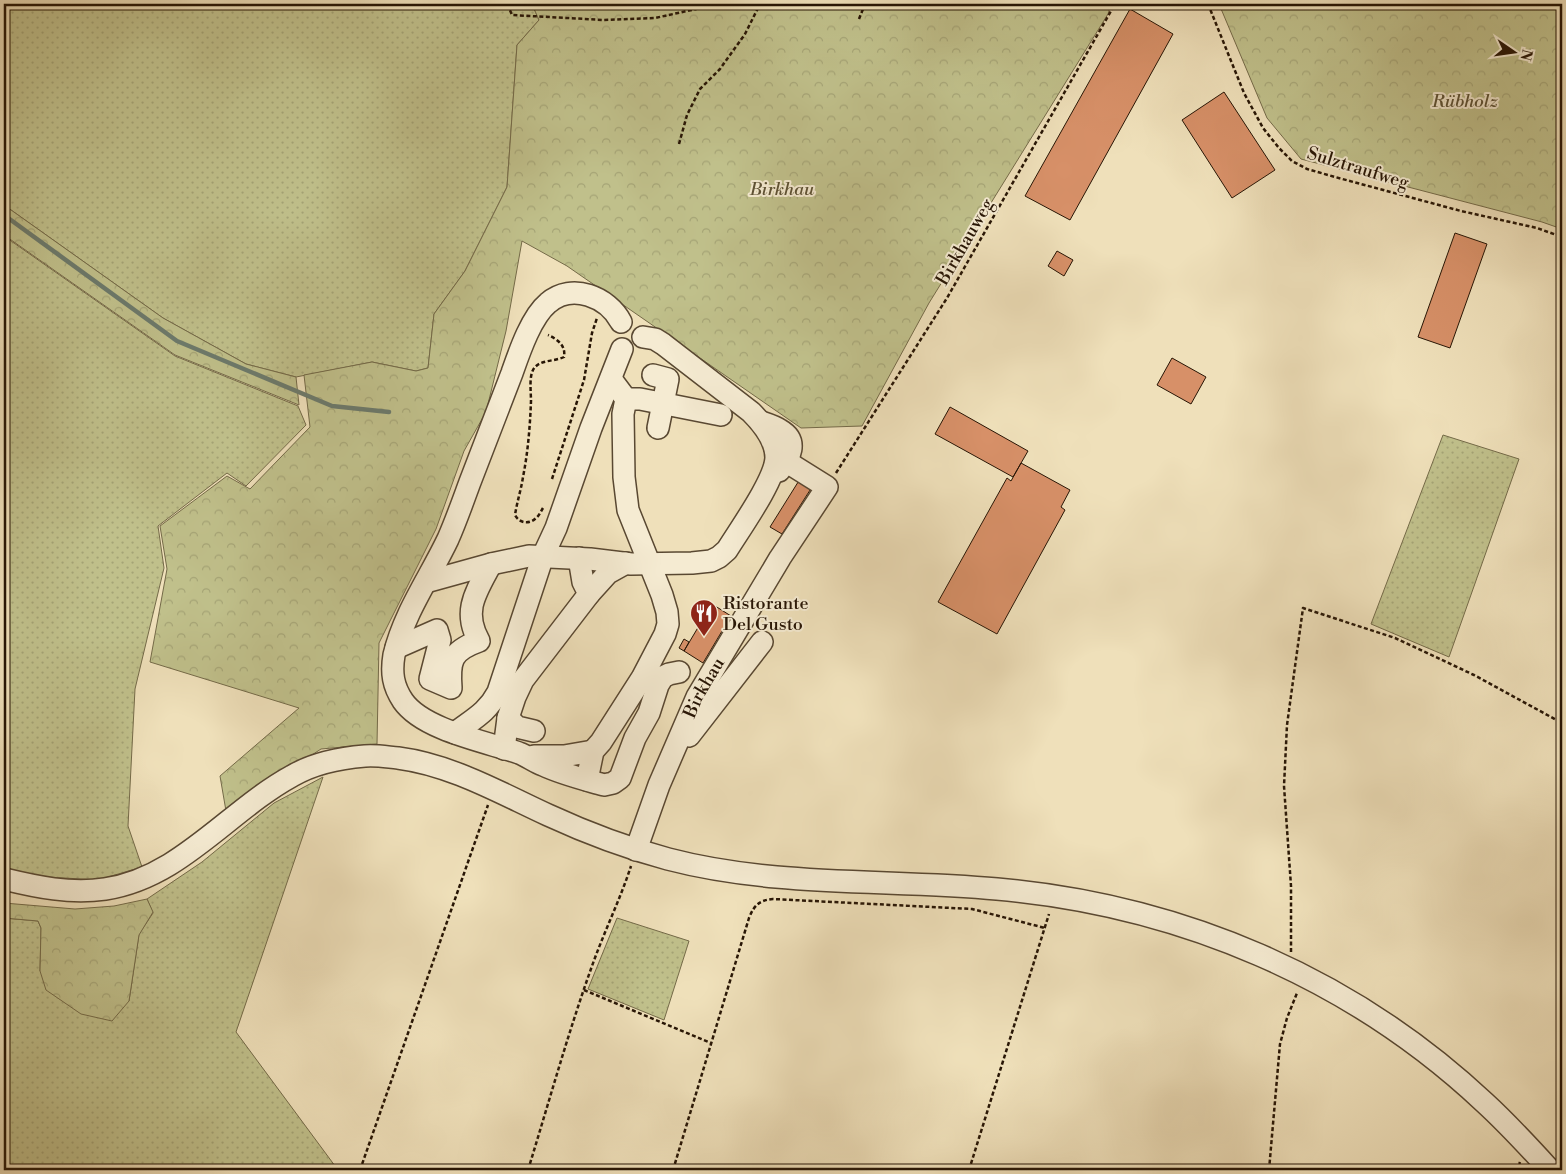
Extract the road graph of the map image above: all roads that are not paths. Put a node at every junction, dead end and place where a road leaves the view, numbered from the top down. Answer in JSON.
{"nodes":[{"id":1,"x":616,"y":315,"type":"junction"},
{"id":2,"x":643,"y":337,"type":"junction"},
{"id":3,"x":622,"y":349,"type":"junction"},
{"id":4,"x":653,"y":375,"type":"dead end"},
{"id":5,"x":611,"y":379,"type":"junction"},
{"id":6,"x":713,"y":382,"type":"junction"},
{"id":7,"x":626,"y":398,"type":"junction"},
{"id":8,"x":663,"y":403,"type":"junction"},
{"id":9,"x":697,"y":410,"type":"junction"},
{"id":10,"x":721,"y":416,"type":"dead end"},
{"id":11,"x":752,"y":421,"type":"junction"},
{"id":12,"x":658,"y":428,"type":"dead end"},
{"id":13,"x":787,"y":462,"type":"junction"},
{"id":14,"x":768,"y":482,"type":"junction"},
{"id":15,"x":543,"y":556,"type":"junction"},
{"id":16,"x":579,"y":558,"type":"junction"},
{"id":17,"x":626,"y":563,"type":"junction"},
{"id":18,"x":650,"y":563,"type":"junction"},
{"id":19,"x":490,"y":564,"type":"junction"},
{"id":20,"x":426,"y":582,"type":"junction"},
{"id":21,"x":589,"y":594,"type":"junction"},
{"id":22,"x":470,"y":617,"type":"junction"},
{"id":23,"x":437,"y":630,"type":"junction"},
{"id":24,"x":762,"y":642,"type":"dead end"},
{"id":25,"x":659,"y":646,"type":"junction"},
{"id":26,"x":396,"y":648,"type":"junction"},
{"id":27,"x":679,"y":672,"type":"junction"},
{"id":28,"x":704,"y":686,"type":"junction"},
{"id":29,"x":508,"y":718,"type":"junction"},
{"id":30,"x":534,"y":731,"type":"dead end"},
{"id":31,"x":455,"y":733,"type":"junction"},
{"id":32,"x":593,"y":751,"type":"junction"},
{"id":33,"x":513,"y":752,"type":"junction"},
{"id":34,"x":669,"y":762,"type":"junction"},
{"id":35,"x":587,"y":780,"type":"junction"},
{"id":36,"x":636,"y":850,"type":"junction"},
{"id":37,"x":4,"y":879,"type":"edge"},
{"id":38,"x":1550,"y":1170,"type":"edge"}],
"edges":[{"from":1,"to":2,"type":"street"},
{"from":1,"to":3,"type":"street"},
{"from":1,"to":20,"type":"street"},
{"from":2,"to":3,"type":"street"},
{"from":2,"to":6,"type":"street"},
{"from":3,"to":5,"type":"street"},
{"from":4,"to":8,"type":"street"},
{"from":5,"to":7,"type":"street"},
{"from":5,"to":15,"type":"street"},
{"from":6,"to":9,"type":"street"},
{"from":6,"to":11,"type":"street"},
{"from":7,"to":8,"type":"street"},
{"from":7,"to":18,"type":"street"},
{"from":8,"to":9,"type":"street"},
{"from":8,"to":12,"type":"street"},
{"from":9,"to":10,"type":"street"},
{"from":11,"to":13,"type":"street"},
{"from":11,"to":14,"type":"street"},
{"from":13,"to":14,"type":"street"},
{"from":13,"to":28,"type":"street","name":"Birkhau"},
{"from":14,"to":18,"type":"street"},
{"from":15,"to":16,"type":"street"},
{"from":15,"to":19,"type":"street"},
{"from":15,"to":31,"type":"street"},
{"from":16,"to":17,"type":"street"},
{"from":16,"to":21,"type":"street"},
{"from":17,"to":18,"type":"street"},
{"from":17,"to":21,"type":"street"},
{"from":18,"to":25,"type":"street"},
{"from":19,"to":20,"type":"street"},
{"from":19,"to":22,"type":"street"},
{"from":20,"to":26,"type":"street"},
{"from":21,"to":29,"type":"street"},
{"from":22,"to":23,"type":"street"},
{"from":22,"to":23,"type":"street"},
{"from":23,"to":26,"type":"street"},
{"from":24,"to":34,"type":"street"},
{"from":25,"to":27,"type":"street"},
{"from":25,"to":32,"type":"street"},
{"from":26,"to":31,"type":"street"},
{"from":27,"to":28,"type":"street"},
{"from":27,"to":35,"type":"street"},
{"from":28,"to":34,"type":"street","name":"Birkhau"},
{"from":29,"to":30,"type":"street"},
{"from":29,"to":33,"type":"street"},
{"from":31,"to":33,"type":"street"},
{"from":32,"to":33,"type":"street"},
{"from":32,"to":35,"type":"street"},
{"from":33,"to":35,"type":"street"},
{"from":34,"to":36,"type":"street","name":"Birkhau"},
{"from":36,"to":37,"type":"street"},
{"from":36,"to":38,"type":"street"}]}
